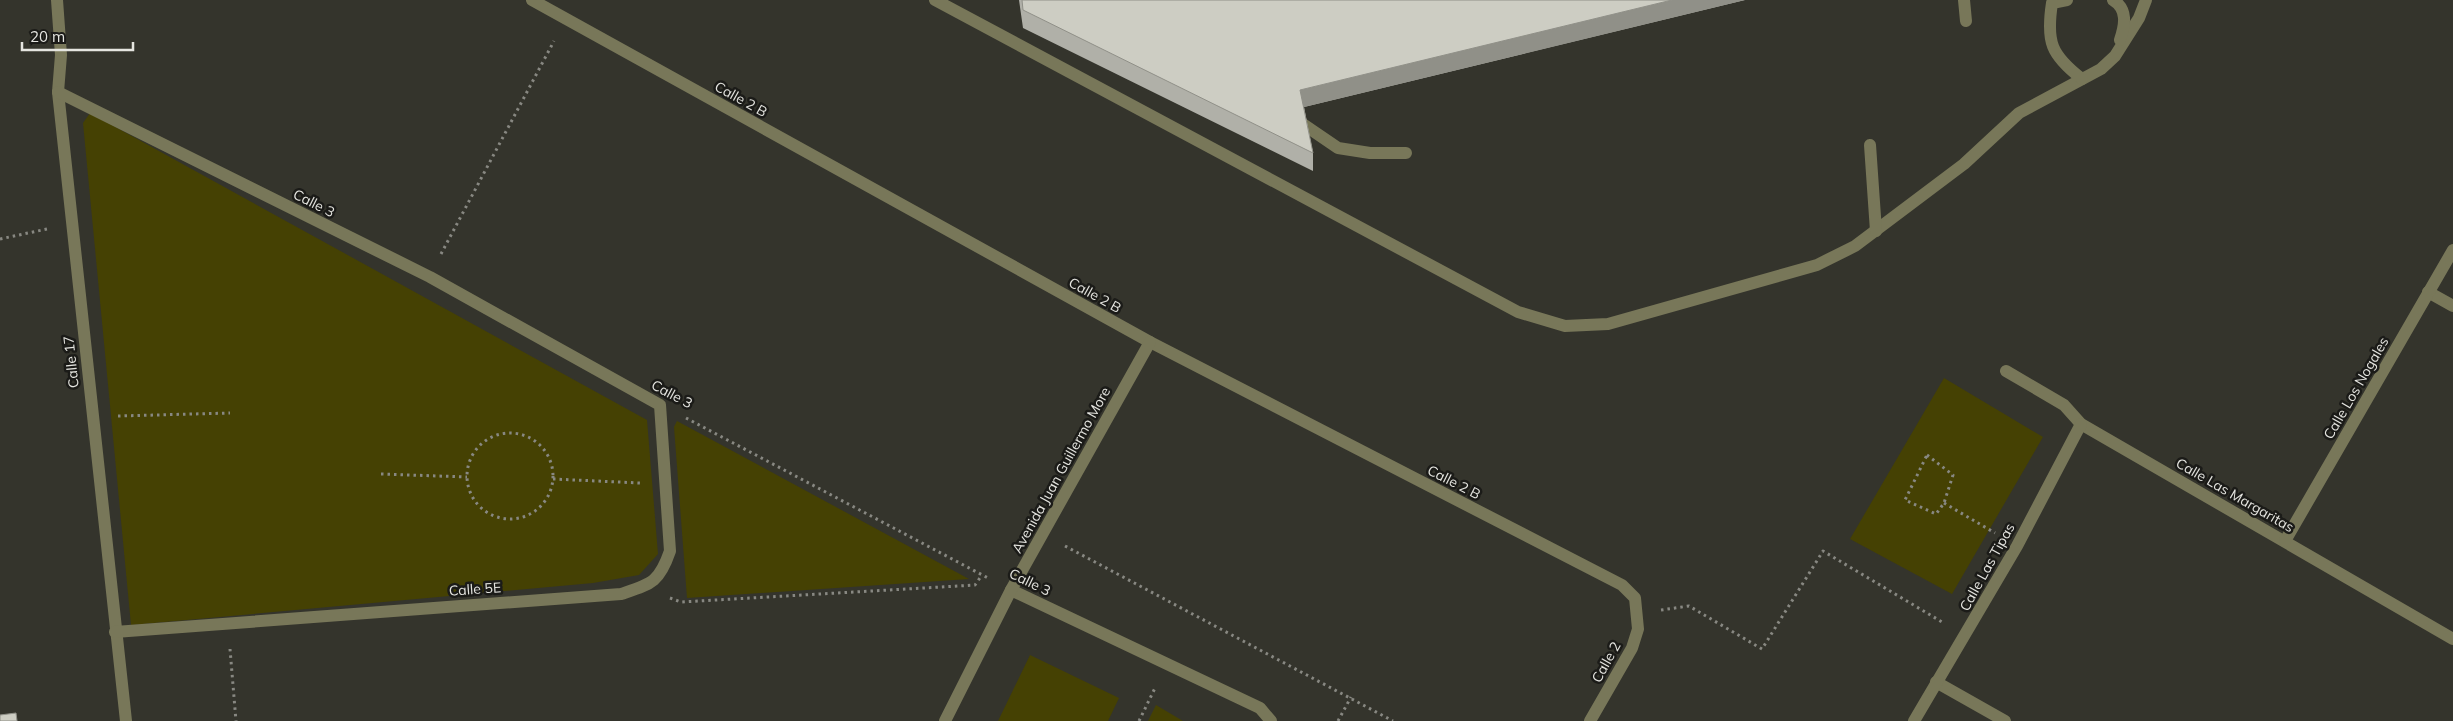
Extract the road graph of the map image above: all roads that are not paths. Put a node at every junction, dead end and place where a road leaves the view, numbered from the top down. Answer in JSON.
{"nodes":[{"id":1,"x":57,"y":0,"type":"edge"},
{"id":2,"x":532,"y":0,"type":"edge"},
{"id":3,"x":935,"y":0,"type":"edge"},
{"id":4,"x":1964,"y":0,"type":"edge"},
{"id":5,"x":2067,"y":0,"type":"edge"},
{"id":6,"x":2113,"y":0,"type":"edge"},
{"id":7,"x":2146,"y":0,"type":"edge"},
{"id":8,"x":1966,"y":21,"type":"dead end"},
{"id":9,"x":2115,"y":56,"type":"junction"},
{"id":10,"x":2082,"y":79,"type":"junction"},
{"id":11,"x":58,"y":92,"type":"junction"},
{"id":12,"x":1282,"y":110,"type":"edge"},
{"id":13,"x":1870,"y":145,"type":"dead end"},
{"id":14,"x":1406,"y":152,"type":"dead end"},
{"id":15,"x":1876,"y":231,"type":"junction"},
{"id":16,"x":2453,"y":250,"type":"edge"},
{"id":17,"x":2428,"y":292,"type":"junction"},
{"id":18,"x":2453,"y":306,"type":"edge"},
{"id":19,"x":1150,"y":342,"type":"junction"},
{"id":20,"x":2006,"y":371,"type":"dead end"},
{"id":21,"x":660,"y":405,"type":"joint"},
{"id":22,"x":2081,"y":424,"type":"junction"},
{"id":23,"x":2285,"y":541,"type":"junction"},
{"id":24,"x":1011,"y":590,"type":"junction"},
{"id":25,"x":1638,"y":614,"type":"joint"},
{"id":26,"x":115,"y":632,"type":"junction"},
{"id":27,"x":2453,"y":638,"type":"edge"},
{"id":28,"x":1936,"y":682,"type":"junction"},
{"id":29,"x":126,"y":721,"type":"edge"},
{"id":30,"x":945,"y":721,"type":"edge"},
{"id":31,"x":1271,"y":721,"type":"edge"},
{"id":32,"x":1590,"y":721,"type":"edge"},
{"id":33,"x":1914,"y":721,"type":"edge"},
{"id":34,"x":2005,"y":721,"type":"edge"}],
"edges":[{"from":1,"to":11,"type":"street","name":"Calle 17"},
{"from":2,"to":19,"type":"street","name":"Calle 2 B"},
{"from":3,"to":15,"type":"street"},
{"from":4,"to":8,"type":"street"},
{"from":5,"to":10,"type":"street"},
{"from":6,"to":9,"type":"street"},
{"from":7,"to":9,"type":"street"},
{"from":9,"to":10,"type":"street"},
{"from":10,"to":15,"type":"street"},
{"from":11,"to":21,"type":"street","name":"Calle 3"},
{"from":11,"to":26,"type":"street","name":"Calle 17"},
{"from":12,"to":14,"type":"street"},
{"from":13,"to":15,"type":"street"},
{"from":16,"to":17,"type":"street","name":"Calle Los Nogales"},
{"from":17,"to":18,"type":"street"},
{"from":17,"to":23,"type":"street","name":"Calle Los Nogales"},
{"from":19,"to":24,"type":"street","name":"Avenida Juan Guillermo More"},
{"from":19,"to":25,"type":"street","name":"Calle 2 B"},
{"from":20,"to":22,"type":"street","name":"Calle Las Margaritas"},
{"from":21,"to":26,"type":"street","name":"Calle 5E"},
{"from":22,"to":23,"type":"street","name":"Calle Las Margaritas"},
{"from":22,"to":28,"type":"street","name":"Calle Las Tipas"},
{"from":23,"to":27,"type":"street","name":"Calle Las Margaritas"},
{"from":24,"to":30,"type":"street","name":"Avenida Juan Guillermo More"},
{"from":24,"to":31,"type":"street","name":"Calle 3"},
{"from":25,"to":32,"type":"street","name":"Calle 2"},
{"from":26,"to":29,"type":"street","name":"Calle 17"},
{"from":28,"to":33,"type":"street","name":"Calle Las Tipas"},
{"from":28,"to":34,"type":"street"}]}
